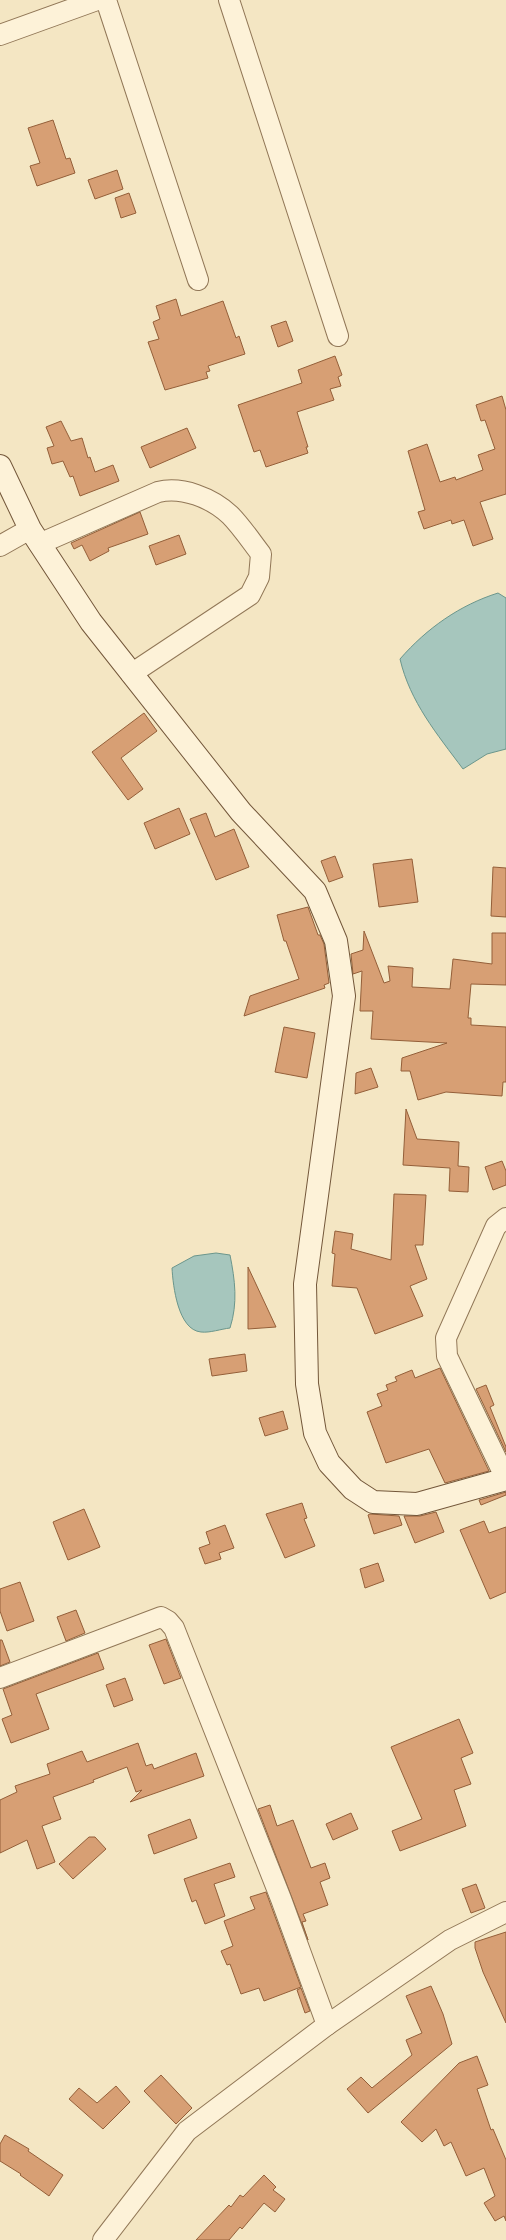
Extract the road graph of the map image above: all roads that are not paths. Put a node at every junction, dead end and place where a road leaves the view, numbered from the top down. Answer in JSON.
{"nodes":[{"id":1,"x":97,"y":0,"type":"edge"},
{"id":2,"x":106,"y":0,"type":"edge"},
{"id":3,"x":229,"y":0,"type":"edge"},
{"id":4,"x":0,"y":35,"type":"edge"},
{"id":5,"x":198,"y":280,"type":"dead end"},
{"id":6,"x":338,"y":336,"type":"dead end"},
{"id":7,"x":0,"y":466,"type":"edge"},
{"id":8,"x":35,"y":536,"type":"junction"},
{"id":9,"x":0,"y":546,"type":"edge"},
{"id":10,"x":131,"y":674,"type":"junction"},
{"id":11,"x":506,"y":1218,"type":"edge"},
{"id":12,"x":506,"y":1479,"type":"edge"},
{"id":13,"x":0,"y":1678,"type":"edge"},
{"id":14,"x":506,"y":1912,"type":"edge"},
{"id":15,"x":327,"y":2025,"type":"junction"},
{"id":16,"x":102,"y":2240,"type":"edge"}],
"edges":[{"from":1,"to":4,"type":"street"},
{"from":2,"to":5,"type":"street"},
{"from":3,"to":6,"type":"street"},
{"from":7,"to":8,"type":"main road"},
{"from":8,"to":9,"type":"street"},
{"from":8,"to":10,"type":"main road"},
{"from":8,"to":10,"type":"street"},
{"from":10,"to":12,"type":"main road"},
{"from":11,"to":12,"type":"street"},
{"from":13,"to":15,"type":"street"},
{"from":14,"to":15,"type":"street"},
{"from":15,"to":16,"type":"street"}]}
